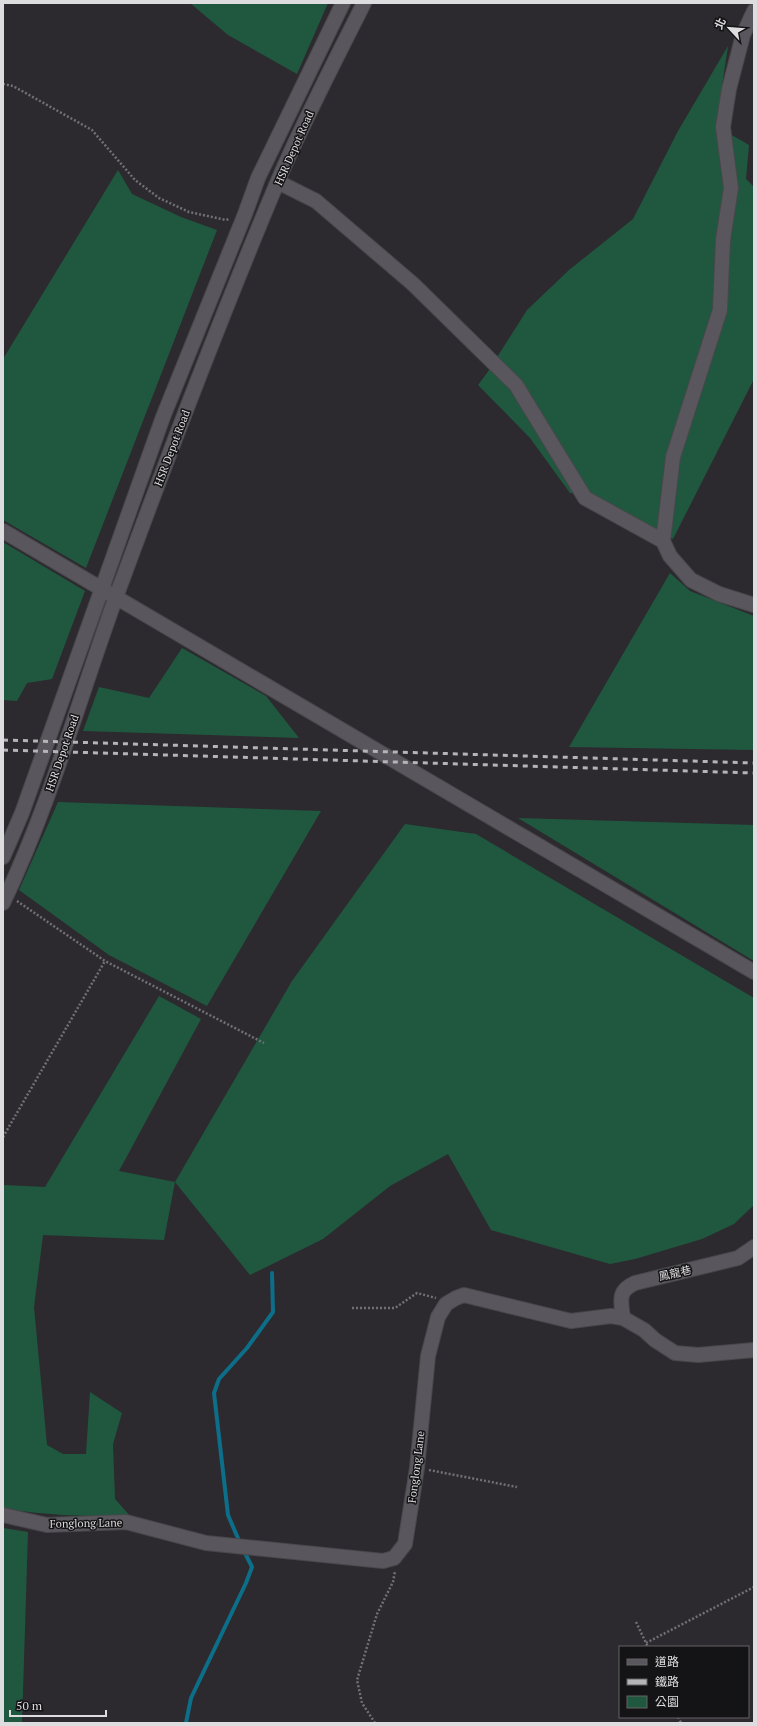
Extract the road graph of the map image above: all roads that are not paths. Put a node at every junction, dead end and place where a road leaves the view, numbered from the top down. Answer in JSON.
{"nodes":[{"id":1,"x":343,"y":3,"type":"edge"},
{"id":2,"x":364,"y":3,"type":"edge"},
{"id":3,"x":754,"y":11,"type":"edge"},
{"id":4,"x":748,"y":38,"type":"edge"},
{"id":5,"x":278,"y":182,"type":"junction"},
{"id":6,"x":3,"y":531,"type":"edge"},
{"id":7,"x":663,"y":541,"type":"junction"},
{"id":8,"x":102,"y":588,"type":"junction"},
{"id":9,"x":116,"y":598,"type":"junction"},
{"id":10,"x":754,"y":605,"type":"edge"},
{"id":11,"x":3,"y":857,"type":"edge"},
{"id":12,"x":5,"y":899,"type":"edge"},
{"id":13,"x":754,"y":972,"type":"edge"},
{"id":14,"x":754,"y":1248,"type":"edge"},
{"id":15,"x":622,"y":1318,"type":"junction"},
{"id":16,"x":754,"y":1350,"type":"edge"},
{"id":17,"x":3,"y":1515,"type":"edge"}],
"edges":[{"from":1,"to":8,"type":"street","name":"HSR Depot Road"},
{"from":2,"to":5,"type":"street","name":"HSR Depot Road"},
{"from":3,"to":4,"type":"street"},
{"from":4,"to":7,"type":"street"},
{"from":5,"to":7,"type":"street"},
{"from":5,"to":9,"type":"street","name":"HSR Depot Road"},
{"from":6,"to":8,"type":"street"},
{"from":7,"to":10,"type":"street"},
{"from":8,"to":9,"type":"street"},
{"from":8,"to":11,"type":"street","name":"HSR Depot Road"},
{"from":9,"to":12,"type":"street","name":"HSR Depot Road"},
{"from":9,"to":13,"type":"street"},
{"from":14,"to":15,"type":"street","name":"鳳龍巷"},
{"from":15,"to":16,"type":"street"},
{"from":15,"to":17,"type":"street","name":"Fonglong Lane"}]}
